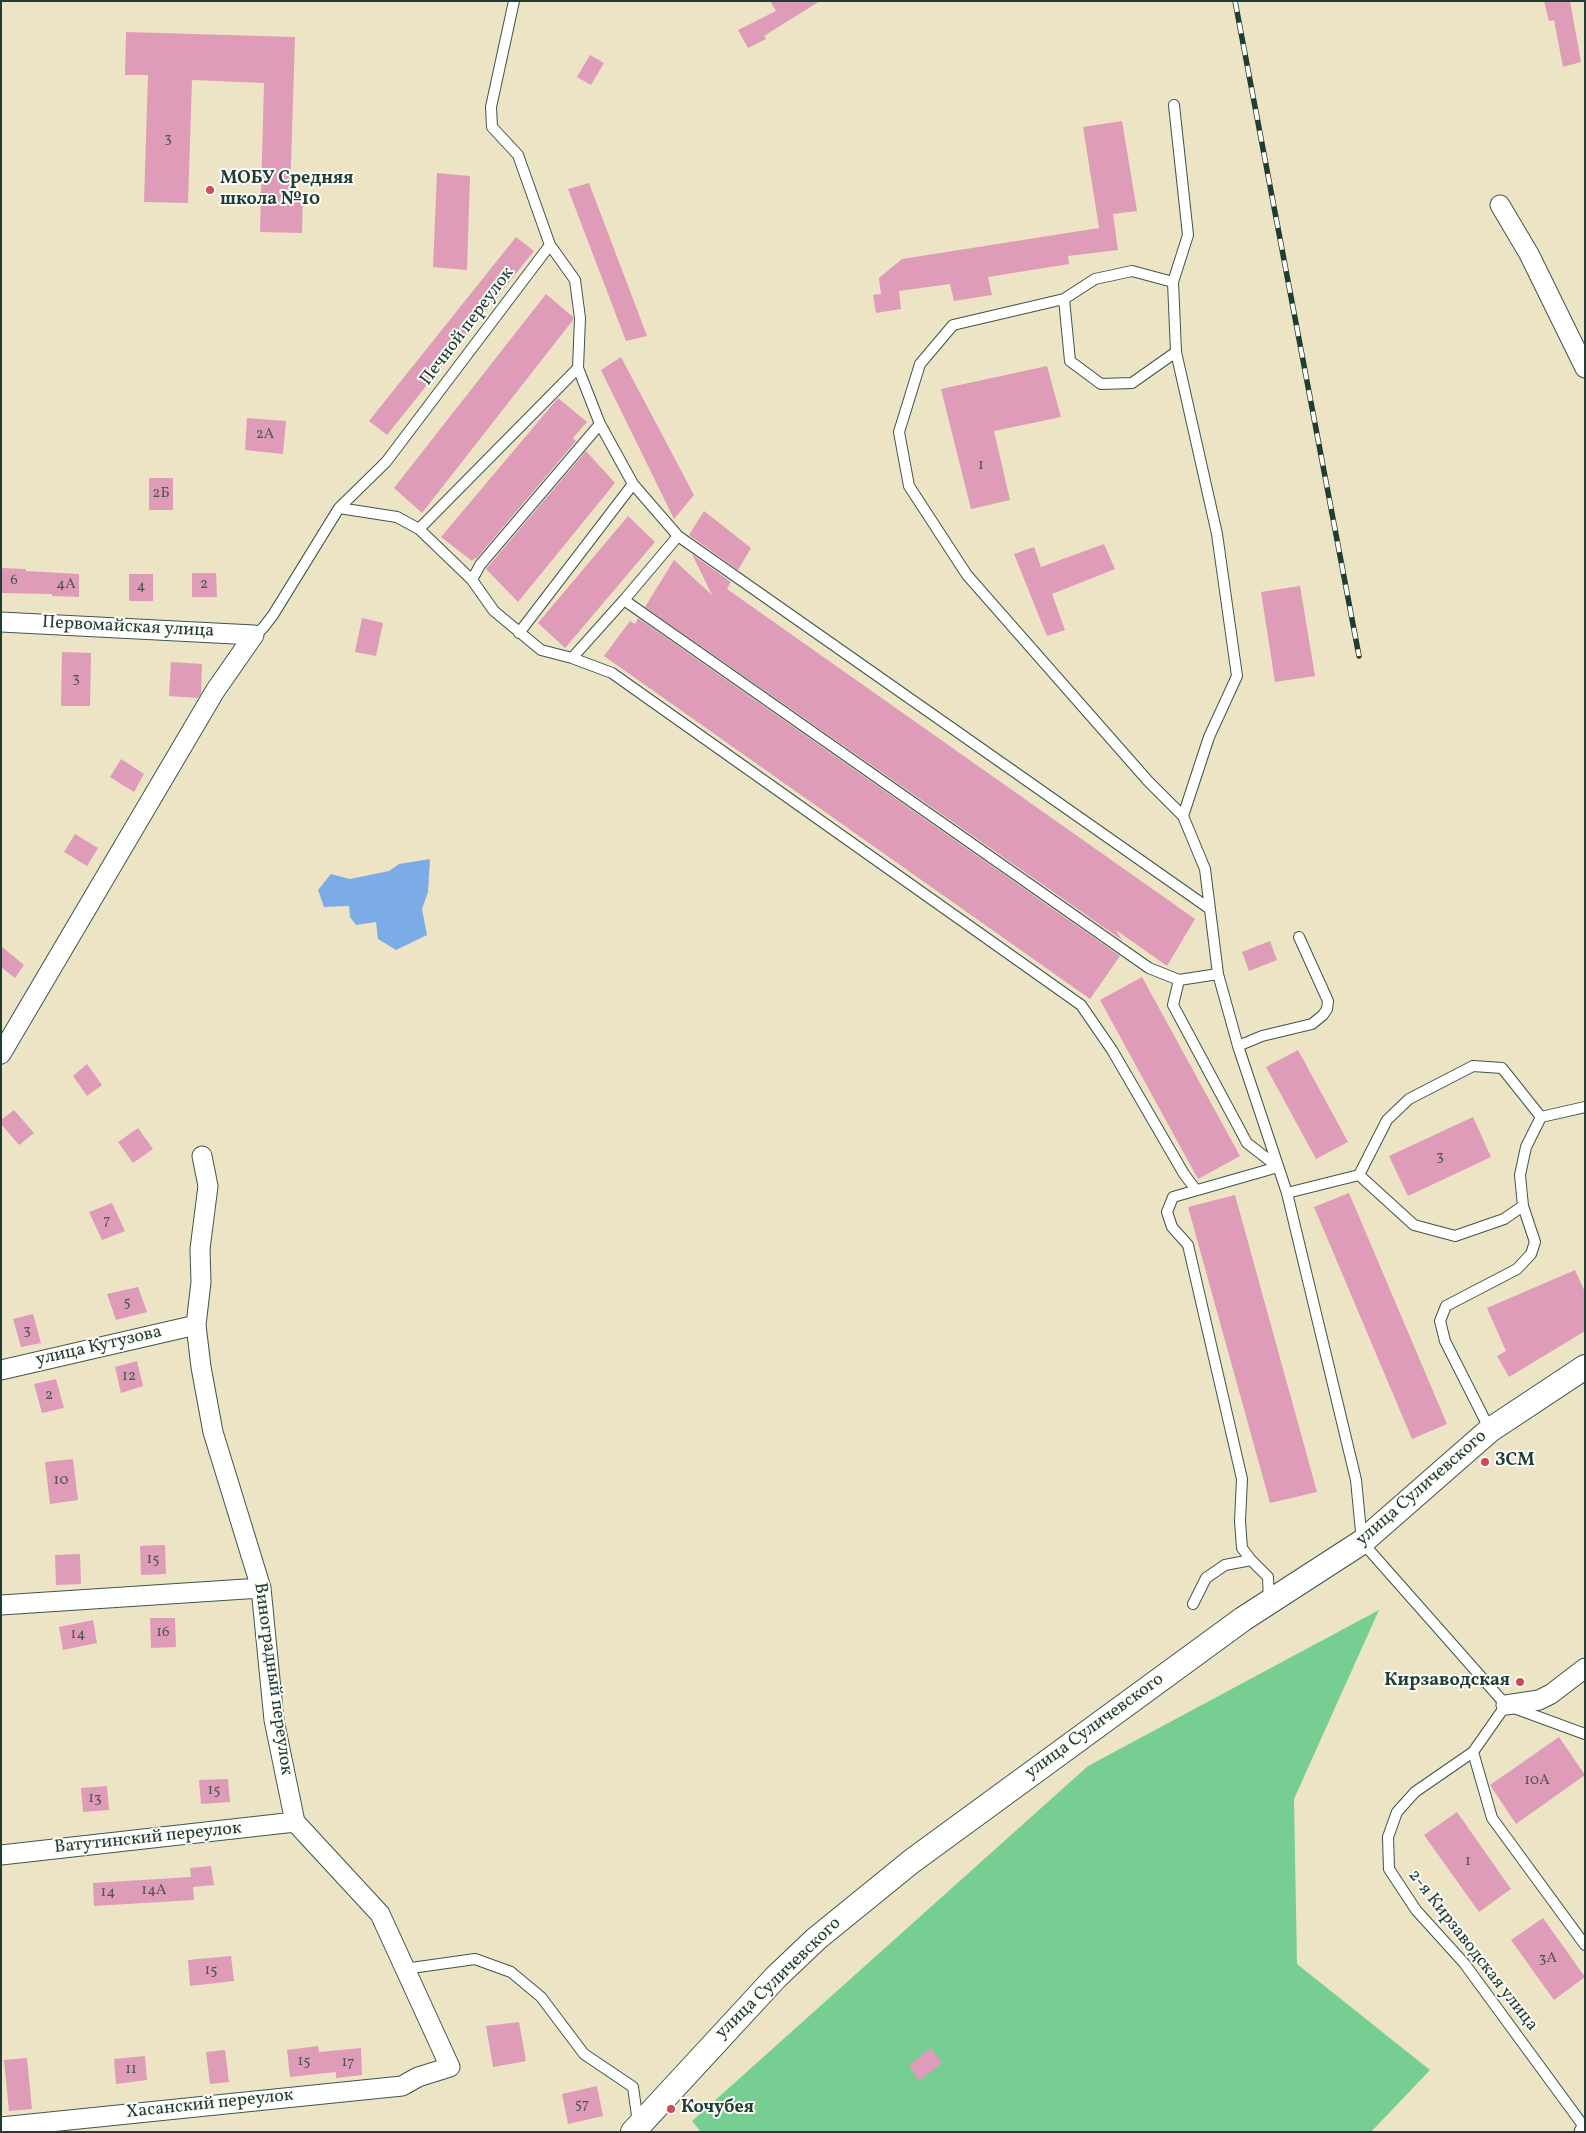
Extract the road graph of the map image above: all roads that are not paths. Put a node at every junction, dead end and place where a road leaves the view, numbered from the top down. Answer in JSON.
{"nodes":[{"id":1,"x":514,"y":1,"type":"edge"},
{"id":2,"x":1174,"y":105,"type":"dead end"},
{"id":3,"x":1500,"y":206,"type":"dead end"},
{"id":4,"x":550,"y":245,"type":"junction"},
{"id":5,"x":1173,"y":282,"type":"junction"},
{"id":6,"x":1064,"y":299,"type":"junction"},
{"id":7,"x":1176,"y":352,"type":"junction"},
{"id":8,"x":578,"y":368,"type":"junction"},
{"id":9,"x":1585,"y":368,"type":"edge"},
{"id":10,"x":600,"y":424,"type":"junction"},
{"id":11,"x":633,"y":484,"type":"junction"},
{"id":12,"x":339,"y":508,"type":"junction"},
{"id":13,"x":419,"y":529,"type":"junction"},
{"id":14,"x":678,"y":536,"type":"junction"},
{"id":15,"x":472,"y":580,"type":"junction"},
{"id":16,"x":624,"y":600,"type":"junction"},
{"id":17,"x":1,"y":622,"type":"edge"},
{"id":18,"x":519,"y":632,"type":"junction"},
{"id":19,"x":254,"y":635,"type":"junction"},
{"id":20,"x":572,"y":658,"type":"junction"},
{"id":21,"x":1183,"y":816,"type":"junction"},
{"id":22,"x":1210,"y":908,"type":"junction"},
{"id":23,"x":1299,"y":937,"type":"dead end"},
{"id":24,"x":1218,"y":974,"type":"junction"},
{"id":25,"x":1179,"y":980,"type":"junction"},
{"id":26,"x":1238,"y":1046,"type":"junction"},
{"id":27,"x":1,"y":1054,"type":"edge"},
{"id":28,"x":1585,"y":1106,"type":"edge"},
{"id":29,"x":1541,"y":1117,"type":"junction"},
{"id":30,"x":202,"y":1156,"type":"dead end"},
{"id":31,"x":1278,"y":1167,"type":"junction"},
{"id":32,"x":1359,"y":1175,"type":"junction"},
{"id":33,"x":1196,"y":1190,"type":"junction"},
{"id":34,"x":1287,"y":1194,"type":"junction"},
{"id":35,"x":1523,"y":1206,"type":"junction"},
{"id":36,"x":196,"y":1325,"type":"junction"},
{"id":37,"x":1585,"y":1367,"type":"edge"},
{"id":38,"x":1,"y":1370,"type":"edge"},
{"id":39,"x":1490,"y":1430,"type":"junction"},
{"id":40,"x":1362,"y":1542,"type":"junction"},
{"id":41,"x":1251,"y":1560,"type":"junction"},
{"id":42,"x":261,"y":1588,"type":"junction"},
{"id":43,"x":1269,"y":1603,"type":"junction"},
{"id":44,"x":1194,"y":1604,"type":"dead end"},
{"id":45,"x":1,"y":1605,"type":"edge"},
{"id":46,"x":1585,"y":1668,"type":"edge"},
{"id":47,"x":1506,"y":1705,"type":"junction"},
{"id":48,"x":1585,"y":1734,"type":"edge"},
{"id":49,"x":1473,"y":1752,"type":"junction"},
{"id":50,"x":295,"y":1822,"type":"junction"},
{"id":51,"x":1,"y":1855,"type":"edge"},
{"id":52,"x":1585,"y":1946,"type":"edge"},
{"id":53,"x":404,"y":1969,"type":"junction"},
{"id":54,"x":1,"y":2127,"type":"edge"},
{"id":55,"x":638,"y":2130,"type":"edge"},
{"id":56,"x":1584,"y":2130,"type":"edge"}],
"edges":[{"from":1,"to":4,"type":"lane"},
{"from":2,"to":5,"type":"lane"},
{"from":3,"to":9,"type":"street"},
{"from":4,"to":8,"type":"lane"},
{"from":4,"to":12,"type":"lane","name":"Печной переулок"},
{"from":5,"to":6,"type":"lane"},
{"from":5,"to":7,"type":"lane"},
{"from":6,"to":7,"type":"lane"},
{"from":6,"to":21,"type":"lane"},
{"from":7,"to":21,"type":"lane"},
{"from":8,"to":10,"type":"lane"},
{"from":8,"to":13,"type":"lane"},
{"from":10,"to":11,"type":"lane"},
{"from":10,"to":15,"type":"lane"},
{"from":11,"to":14,"type":"lane"},
{"from":11,"to":18,"type":"lane"},
{"from":12,"to":13,"type":"lane"},
{"from":12,"to":19,"type":"lane","name":"Печной переулок"},
{"from":13,"to":15,"type":"lane"},
{"from":14,"to":16,"type":"lane"},
{"from":14,"to":22,"type":"lane"},
{"from":15,"to":18,"type":"lane"},
{"from":16,"to":20,"type":"lane"},
{"from":16,"to":25,"type":"lane"},
{"from":17,"to":19,"type":"street","name":"Первомайская улица"},
{"from":18,"to":20,"type":"lane"},
{"from":19,"to":27,"type":"street"},
{"from":20,"to":33,"type":"lane"},
{"from":21,"to":22,"type":"lane"},
{"from":22,"to":24,"type":"lane"},
{"from":23,"to":26,"type":"lane"},
{"from":24,"to":25,"type":"lane"},
{"from":24,"to":26,"type":"lane"},
{"from":25,"to":31,"type":"lane"},
{"from":26,"to":31,"type":"lane"},
{"from":28,"to":29,"type":"lane"},
{"from":29,"to":32,"type":"lane"},
{"from":29,"to":35,"type":"lane"},
{"from":30,"to":36,"type":"street","name":"Виноградный переулок"},
{"from":31,"to":33,"type":"lane"},
{"from":31,"to":34,"type":"lane"},
{"from":32,"to":34,"type":"lane"},
{"from":32,"to":35,"type":"lane"},
{"from":33,"to":41,"type":"lane"},
{"from":34,"to":40,"type":"lane"},
{"from":35,"to":39,"type":"lane"},
{"from":36,"to":38,"type":"street","name":"улица Кутузова"},
{"from":36,"to":42,"type":"street","name":"Виноградный переулок"},
{"from":37,"to":39,"type":"street","name":"улица Суличевского"},
{"from":39,"to":40,"type":"street","name":"улица Суличевского"},
{"from":40,"to":43,"type":"street","name":"улица Суличевского"},
{"from":40,"to":47,"type":"lane"},
{"from":41,"to":43,"type":"lane"},
{"from":41,"to":44,"type":"lane"},
{"from":42,"to":45,"type":"street"},
{"from":42,"to":50,"type":"street","name":"Виноградный переулок"},
{"from":43,"to":55,"type":"street","name":"улица Суличевского"},
{"from":46,"to":47,"type":"street"},
{"from":47,"to":48,"type":"lane"},
{"from":47,"to":49,"type":"lane","name":"2-я Кирзаводская улица"},
{"from":49,"to":52,"type":"lane"},
{"from":49,"to":56,"type":"lane","name":"2-я Кирзаводская улица"},
{"from":50,"to":51,"type":"street","name":"Ватутинский переулок"},
{"from":50,"to":53,"type":"street"},
{"from":53,"to":54,"type":"street","name":"Хасанский переулок"},
{"from":53,"to":55,"type":"lane"}]}
